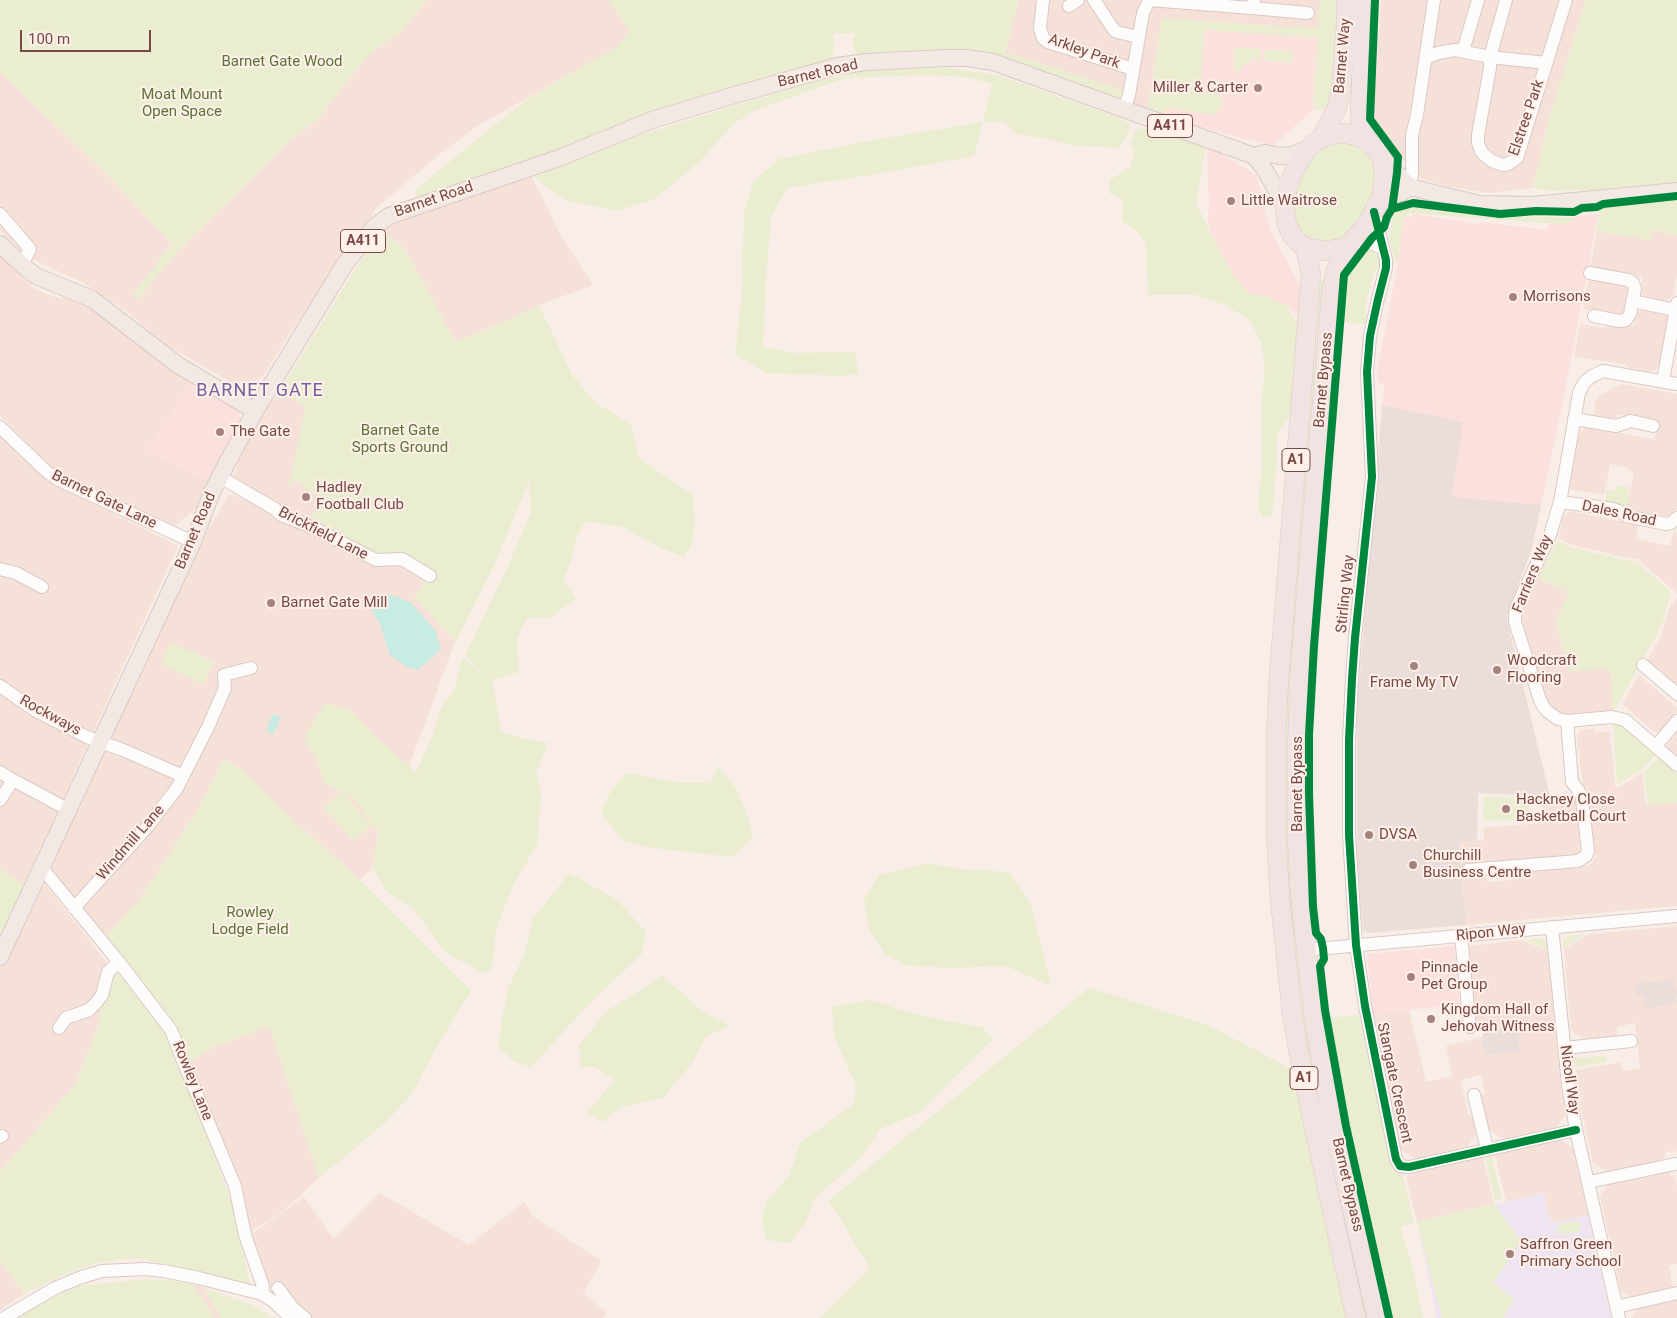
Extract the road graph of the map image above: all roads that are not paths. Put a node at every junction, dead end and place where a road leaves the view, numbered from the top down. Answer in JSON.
{"nodes":[{"id":1,"x":1043,"y":0,"type":"edge"},
{"id":2,"x":1094,"y":0,"type":"edge"},
{"id":3,"x":1149,"y":0,"type":"edge"},
{"id":4,"x":1346,"y":0,"type":"edge"},
{"id":5,"x":1365,"y":0,"type":"edge"},
{"id":6,"x":1434,"y":0,"type":"edge"},
{"id":7,"x":1478,"y":0,"type":"edge"},
{"id":8,"x":1506,"y":0,"type":"edge"},
{"id":9,"x":1566,"y":0,"type":"edge"},
{"id":10,"x":1253,"y":4,"type":"edge"},
{"id":11,"x":1308,"y":13,"type":"dead end"},
{"id":12,"x":1138,"y":37,"type":"junction"},
{"id":13,"x":1463,"y":51,"type":"junction"},
{"id":14,"x":1490,"y":57,"type":"junction"},
{"id":15,"x":1426,"y":58,"type":"junction"},
{"id":16,"x":1546,"y":63,"type":"junction"},
{"id":17,"x":1134,"y":69,"type":"junction"},
{"id":18,"x":1124,"y":110,"type":"junction"},
{"id":19,"x":1368,"y":141,"type":"junction"},
{"id":20,"x":1314,"y":143,"type":"junction"},
{"id":21,"x":1254,"y":156,"type":"junction"},
{"id":22,"x":1383,"y":160,"type":"junction"},
{"id":23,"x":1410,"y":187,"type":"junction"},
{"id":24,"x":1677,"y":191,"type":"edge"},
{"id":25,"x":1284,"y":203,"type":"junction"},
{"id":26,"x":1377,"y":205,"type":"junction"},
{"id":27,"x":0,"y":214,"type":"edge"},
{"id":28,"x":0,"y":244,"type":"edge"},
{"id":29,"x":1349,"y":246,"type":"junction"},
{"id":30,"x":1305,"y":248,"type":"junction"},
{"id":31,"x":1382,"y":248,"type":"junction"},
{"id":32,"x":22,"y":265,"type":"junction"},
{"id":33,"x":1590,"y":273,"type":"dead end"},
{"id":34,"x":1632,"y":301,"type":"junction"},
{"id":35,"x":1676,"y":306,"type":"edge"},
{"id":36,"x":1594,"y":316,"type":"dead end"},
{"id":37,"x":1662,"y":381,"type":"junction"},
{"id":38,"x":1677,"y":384,"type":"edge"},
{"id":39,"x":255,"y":411,"type":"junction"},
{"id":40,"x":1574,"y":419,"type":"junction"},
{"id":41,"x":1653,"y":426,"type":"dead end"},
{"id":42,"x":0,"y":427,"type":"edge"},
{"id":43,"x":220,"y":477,"type":"junction"},
{"id":44,"x":1560,"y":502,"type":"junction"},
{"id":45,"x":1677,"y":518,"type":"edge"},
{"id":46,"x":193,"y":542,"type":"junction"},
{"id":47,"x":0,"y":569,"type":"edge"},
{"id":48,"x":430,"y":576,"type":"dead end"},
{"id":49,"x":42,"y":587,"type":"dead end"},
{"id":50,"x":1642,"y":665,"type":"dead end"},
{"id":51,"x":251,"y":668,"type":"dead end"},
{"id":52,"x":0,"y":686,"type":"edge"},
{"id":53,"x":1677,"y":694,"type":"edge"},
{"id":54,"x":1567,"y":721,"type":"junction"},
{"id":55,"x":1677,"y":721,"type":"edge"},
{"id":56,"x":101,"y":742,"type":"junction"},
{"id":57,"x":1656,"y":746,"type":"junction"},
{"id":58,"x":1677,"y":765,"type":"edge"},
{"id":59,"x":0,"y":772,"type":"edge"},
{"id":60,"x":183,"y":776,"type":"junction"},
{"id":61,"x":13,"y":780,"type":"junction"},
{"id":62,"x":0,"y":800,"type":"edge"},
{"id":63,"x":69,"y":810,"type":"junction"},
{"id":64,"x":42,"y":868,"type":"junction"},
{"id":65,"x":1468,"y":870,"type":"dead end"},
{"id":66,"x":74,"y":908,"type":"junction"},
{"id":67,"x":1677,"y":916,"type":"edge"},
{"id":68,"x":1552,"y":927,"type":"junction"},
{"id":69,"x":1461,"y":936,"type":"junction"},
{"id":70,"x":1356,"y":945,"type":"junction"},
{"id":71,"x":1306,"y":950,"type":"junction"},
{"id":72,"x":0,"y":957,"type":"edge"},
{"id":73,"x":119,"y":962,"type":"junction"},
{"id":74,"x":1470,"y":1027,"type":"dead end"},
{"id":75,"x":59,"y":1028,"type":"dead end"},
{"id":76,"x":1631,"y":1041,"type":"dead end"},
{"id":77,"x":1565,"y":1048,"type":"junction"},
{"id":78,"x":1474,"y":1095,"type":"dead end"},
{"id":79,"x":1576,"y":1130,"type":"junction"},
{"id":80,"x":1487,"y":1149,"type":"junction"},
{"id":81,"x":1675,"y":1164,"type":"dead end"},
{"id":82,"x":1589,"y":1182,"type":"junction"},
{"id":83,"x":278,"y":1288,"type":"dead end"},
{"id":84,"x":1677,"y":1293,"type":"edge"},
{"id":85,"x":262,"y":1294,"type":"junction"},
{"id":86,"x":1618,"y":1312,"type":"edge"},
{"id":87,"x":4,"y":1318,"type":"edge"},
{"id":88,"x":291,"y":1318,"type":"edge"},
{"id":89,"x":305,"y":1318,"type":"edge"},
{"id":90,"x":1356,"y":1318,"type":"edge"},
{"id":91,"x":1377,"y":1318,"type":"edge"}],
"edges":[{"from":1,"to":17,"type":"street","name":"Arkley Park"},
{"from":2,"to":12,"type":"street"},
{"from":3,"to":10,"type":"street","name":"Arkley Park"},
{"from":3,"to":12,"type":"street","name":"Arkley Park"},
{"from":4,"to":20,"type":"highway","name":"Barnet Way"},
{"from":5,"to":19,"type":"highway","name":"Barnet Way"},
{"from":6,"to":15,"type":"street"},
{"from":7,"to":13,"type":"street"},
{"from":8,"to":14,"type":"street","name":"Elstree Park"},
{"from":9,"to":16,"type":"street","name":"Elstree Park"},
{"from":10,"to":11,"type":"street","name":"Arkley Park"},
{"from":12,"to":17,"type":"street","name":"Arkley Park"},
{"from":13,"to":14,"type":"street","name":"Elstree Park"},
{"from":13,"to":15,"type":"street","name":"Elstree Park"},
{"from":14,"to":16,"type":"street","name":"Elstree Park"},
{"from":14,"to":16,"type":"street","name":"Elstree Park"},
{"from":15,"to":23,"type":"street"},
{"from":17,"to":18,"type":"street","name":"Arkley Park"},
{"from":18,"to":21,"type":"main road","name":"Barnet Road","number":"A411"},
{"from":18,"to":39,"type":"main road","name":"Barnet Road","number":"A411"},
{"from":19,"to":20,"type":"highway"},
{"from":19,"to":22,"type":"highway"},
{"from":20,"to":21,"type":"main road","name":"Barnet Road","number":"A411"},
{"from":20,"to":25,"type":"highway"},
{"from":21,"to":25,"type":"main road"},
{"from":22,"to":23,"type":"main road"},
{"from":22,"to":26,"type":"highway"},
{"from":23,"to":24,"type":"main road"},
{"from":23,"to":26,"type":"main road"},
{"from":25,"to":30,"type":"highway"},
{"from":26,"to":29,"type":"highway"},
{"from":26,"to":31,"type":"street","name":"Stirling Way"},
{"from":27,"to":32,"type":"street"},
{"from":28,"to":32,"type":"main road"},
{"from":29,"to":30,"type":"highway"},
{"from":29,"to":31,"type":"street"},
{"from":29,"to":71,"type":"highway","name":"Barnet Bypass","number":"A1"},
{"from":30,"to":90,"type":"highway","name":"Barnet Bypass","number":"A1"},
{"from":31,"to":70,"type":"street","name":"Stirling Way"},
{"from":32,"to":39,"type":"main road"},
{"from":33,"to":34,"type":"street"},
{"from":34,"to":35,"type":"street"},
{"from":34,"to":36,"type":"street"},
{"from":35,"to":37,"type":"street"},
{"from":37,"to":38,"type":"street","name":"Farriers Way"},
{"from":37,"to":40,"type":"street","name":"Farriers Way"},
{"from":39,"to":43,"type":"main road","name":"Barnet Road","number":"A411"},
{"from":40,"to":41,"type":"street"},
{"from":40,"to":44,"type":"street","name":"Farriers Way"},
{"from":42,"to":46,"type":"street","name":"Barnet Gate Lane"},
{"from":43,"to":46,"type":"main road","name":"Barnet Road","number":"A411"},
{"from":43,"to":48,"type":"street","name":"Brickfield Lane"},
{"from":44,"to":45,"type":"street","name":"Dales Road"},
{"from":44,"to":54,"type":"street","name":"Farriers Way"},
{"from":46,"to":56,"type":"main road","name":"Barnet Road","number":"A411"},
{"from":47,"to":49,"type":"street"},
{"from":50,"to":53,"type":"street"},
{"from":51,"to":60,"type":"street","name":"Windmill Lane"},
{"from":52,"to":56,"type":"street","name":"Rockways"},
{"from":54,"to":57,"type":"street"},
{"from":54,"to":65,"type":"street"},
{"from":55,"to":57,"type":"street"},
{"from":56,"to":60,"type":"street"},
{"from":56,"to":63,"type":"main road","name":"Barnet Road","number":"A411"},
{"from":57,"to":58,"type":"street"},
{"from":59,"to":61,"type":"street"},
{"from":60,"to":66,"type":"street","name":"Windmill Lane"},
{"from":61,"to":62,"type":"street"},
{"from":61,"to":63,"type":"street"},
{"from":63,"to":64,"type":"main road","name":"Barnet Road","number":"A411"},
{"from":64,"to":66,"type":"street","name":"Rowley Lane"},
{"from":64,"to":72,"type":"main road","name":"Barnet Road","number":"A411"},
{"from":66,"to":73,"type":"street","name":"Rowley Lane"},
{"from":67,"to":68,"type":"street","name":"Ripon Way"},
{"from":68,"to":69,"type":"street","name":"Ripon Way"},
{"from":68,"to":77,"type":"street","name":"Nicoll Way"},
{"from":69,"to":70,"type":"street","name":"Ripon Way"},
{"from":69,"to":74,"type":"street"},
{"from":70,"to":71,"type":"street","name":"Ripon Way"},
{"from":70,"to":80,"type":"street","name":"Stangate Crescent"},
{"from":71,"to":91,"type":"highway","name":"Barnet Bypass","number":"A1"},
{"from":73,"to":75,"type":"street"},
{"from":73,"to":85,"type":"street","name":"Rowley Lane"},
{"from":76,"to":77,"type":"street"},
{"from":77,"to":79,"type":"street","name":"Nicoll Way"},
{"from":78,"to":80,"type":"street"},
{"from":79,"to":80,"type":"street","name":"Stangate Crescent"},
{"from":79,"to":82,"type":"street","name":"Nicoll Way"},
{"from":81,"to":82,"type":"street"},
{"from":82,"to":86,"type":"street","name":"Nicoll Way"},
{"from":83,"to":89,"type":"street"},
{"from":84,"to":86,"type":"street"},
{"from":85,"to":87,"type":"street"},
{"from":85,"to":88,"type":"street"}]}
